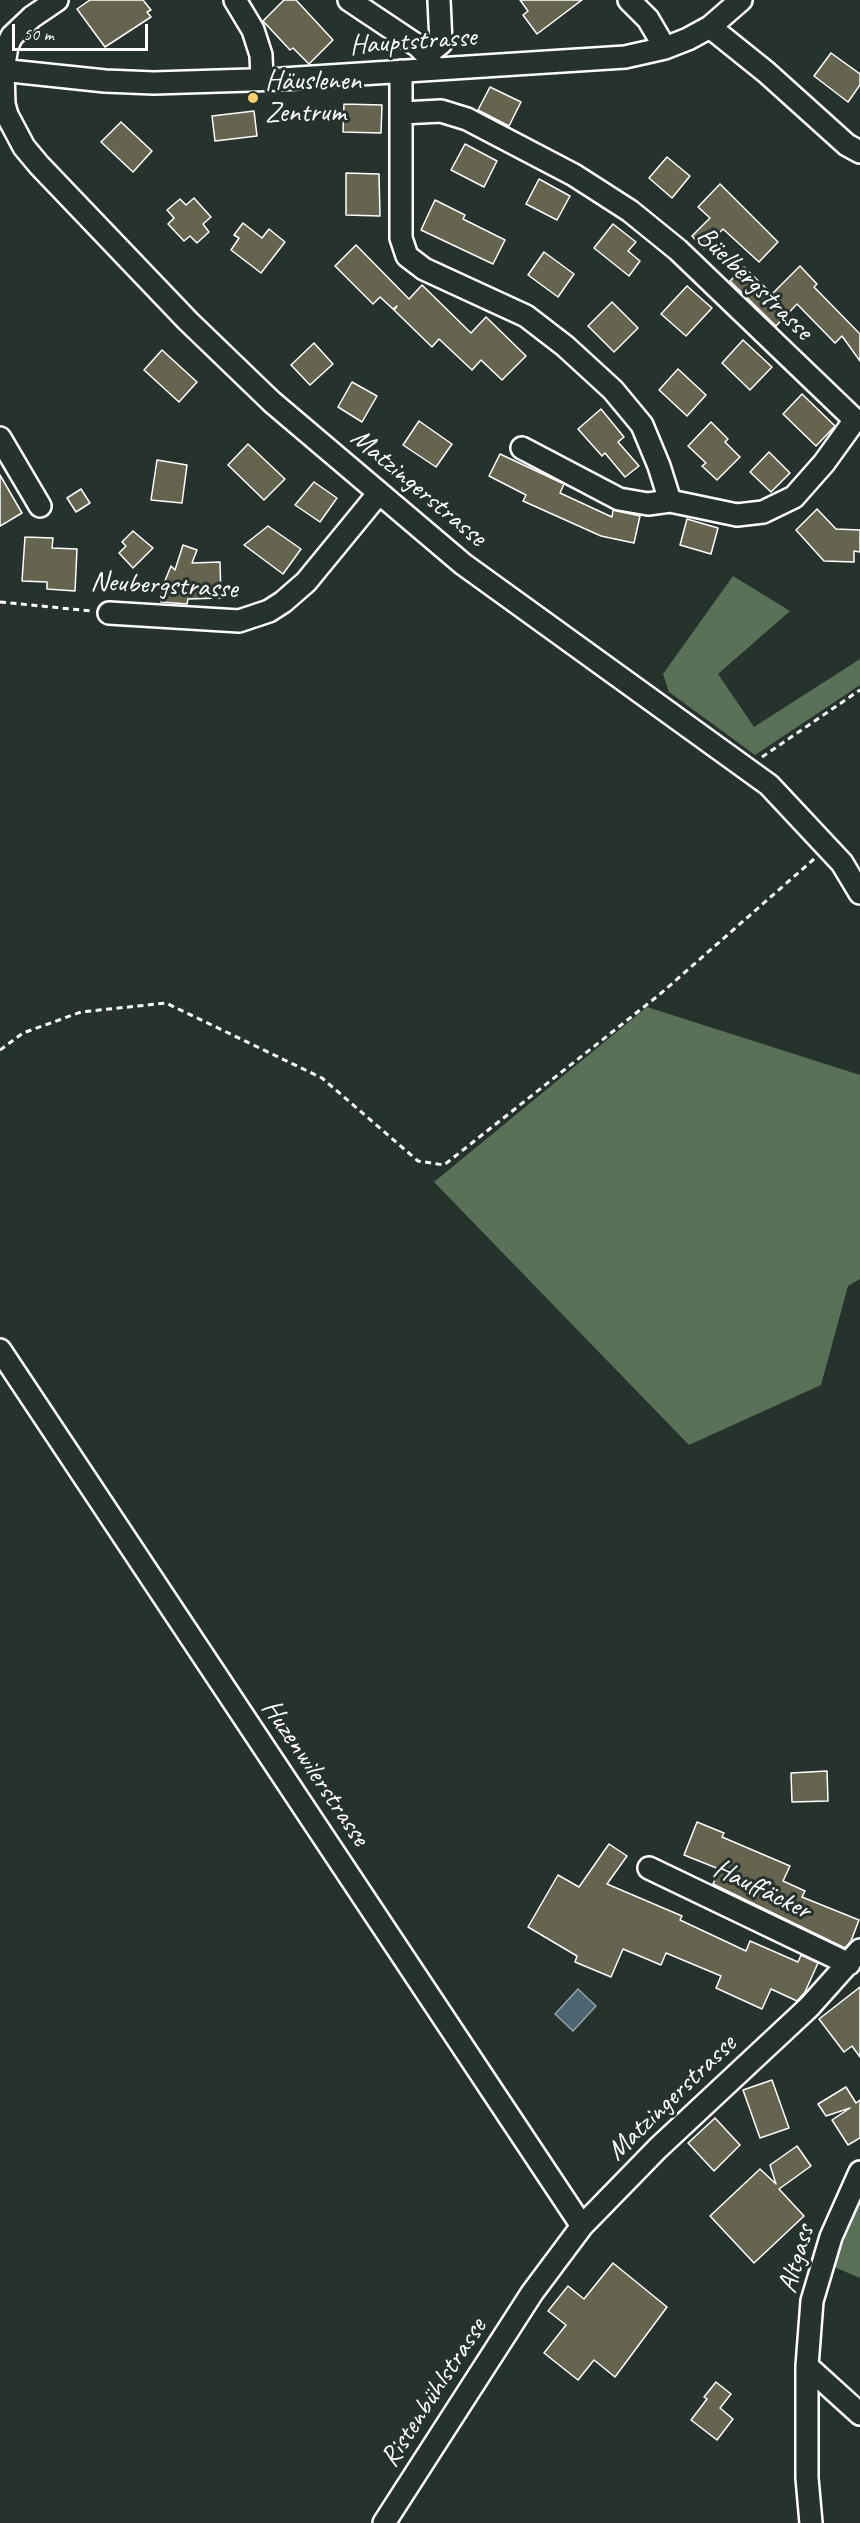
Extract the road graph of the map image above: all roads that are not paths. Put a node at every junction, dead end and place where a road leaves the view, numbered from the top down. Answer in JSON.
{"nodes":[{"id":1,"x":57,"y":0,"type":"edge"},
{"id":2,"x":235,"y":0,"type":"edge"},
{"id":3,"x":349,"y":0,"type":"edge"},
{"id":4,"x":439,"y":0,"type":"edge"},
{"id":5,"x":629,"y":0,"type":"edge"},
{"id":6,"x":741,"y":0,"type":"edge"},
{"id":7,"x":710,"y":27,"type":"junction"},
{"id":8,"x":665,"y":48,"type":"junction"},
{"id":9,"x":430,"y":62,"type":"junction"},
{"id":10,"x":1,"y":71,"type":"edge"},
{"id":11,"x":401,"y":71,"type":"junction"},
{"id":12,"x":262,"y":80,"type":"junction"},
{"id":13,"x":2,"y":104,"type":"edge"},
{"id":14,"x":402,"y":113,"type":"junction"},
{"id":15,"x":860,"y":152,"type":"edge"},
{"id":16,"x":857,"y":423,"type":"edge"},
{"id":17,"x":0,"y":438,"type":"edge"},
{"id":18,"x":522,"y":448,"type":"dead end"},
{"id":19,"x":379,"y":493,"type":"junction"},
{"id":20,"x":670,"y":501,"type":"junction"},
{"id":21,"x":40,"y":506,"type":"dead end"},
{"id":22,"x":108,"y":613,"type":"road end"},
{"id":23,"x":860,"y":893,"type":"edge"},
{"id":24,"x":0,"y":1350,"type":"edge"},
{"id":25,"x":649,"y":1868,"type":"dead end"},
{"id":26,"x":856,"y":1957,"type":"edge"},
{"id":27,"x":860,"y":2172,"type":"edge"},
{"id":28,"x":582,"y":2226,"type":"junction"},
{"id":29,"x":532,"y":2293,"type":"joint"},
{"id":30,"x":807,"y":2366,"type":"junction"},
{"id":31,"x":860,"y":2414,"type":"edge"},
{"id":32,"x":384,"y":2523,"type":"edge"},
{"id":33,"x":811,"y":2523,"type":"edge"}],
"edges":[{"from":1,"to":10,"type":"street","name":"Matzingerstrasse"},
{"from":2,"to":12,"type":"street"},
{"from":3,"to":9,"type":"street"},
{"from":4,"to":9,"type":"street"},
{"from":5,"to":8,"type":"street"},
{"from":6,"to":7,"type":"street","name":"Hauptstrasse"},
{"from":7,"to":8,"type":"street","name":"Hauptstrasse"},
{"from":7,"to":15,"type":"street"},
{"from":8,"to":9,"type":"street","name":"Hauptstrasse"},
{"from":9,"to":11,"type":"street","name":"Hauptstrasse"},
{"from":10,"to":12,"type":"street","name":"Hauptstrasse"},
{"from":10,"to":13,"type":"street","name":"Matzingerstrasse"},
{"from":11,"to":12,"type":"street","name":"Hauptstrasse"},
{"from":11,"to":14,"type":"street"},
{"from":13,"to":19,"type":"street","name":"Matzingerstrasse"},
{"from":14,"to":16,"type":"street","name":"Büelbergstrasse"},
{"from":14,"to":20,"type":"street"},
{"from":16,"to":20,"type":"street","name":"Büelbergstrasse"},
{"from":17,"to":21,"type":"street"},
{"from":18,"to":20,"type":"street","name":"Büelbergstrasse"},
{"from":19,"to":22,"type":"street","name":"Neubergstrasse"},
{"from":19,"to":23,"type":"street","name":"Matzingerstrasse"},
{"from":24,"to":28,"type":"street","name":"Huzenwilerstrasse"},
{"from":25,"to":26,"type":"street","name":"Hauffäcker"},
{"from":26,"to":28,"type":"street","name":"Matzingerstrasse"},
{"from":27,"to":30,"type":"street","name":"Altgass"},
{"from":28,"to":29,"type":"street","name":"Matzingerstrasse"},
{"from":29,"to":32,"type":"street","name":"Ristenbühlstrasse"},
{"from":30,"to":31,"type":"street"},
{"from":30,"to":33,"type":"street","name":"Altgass"}]}
